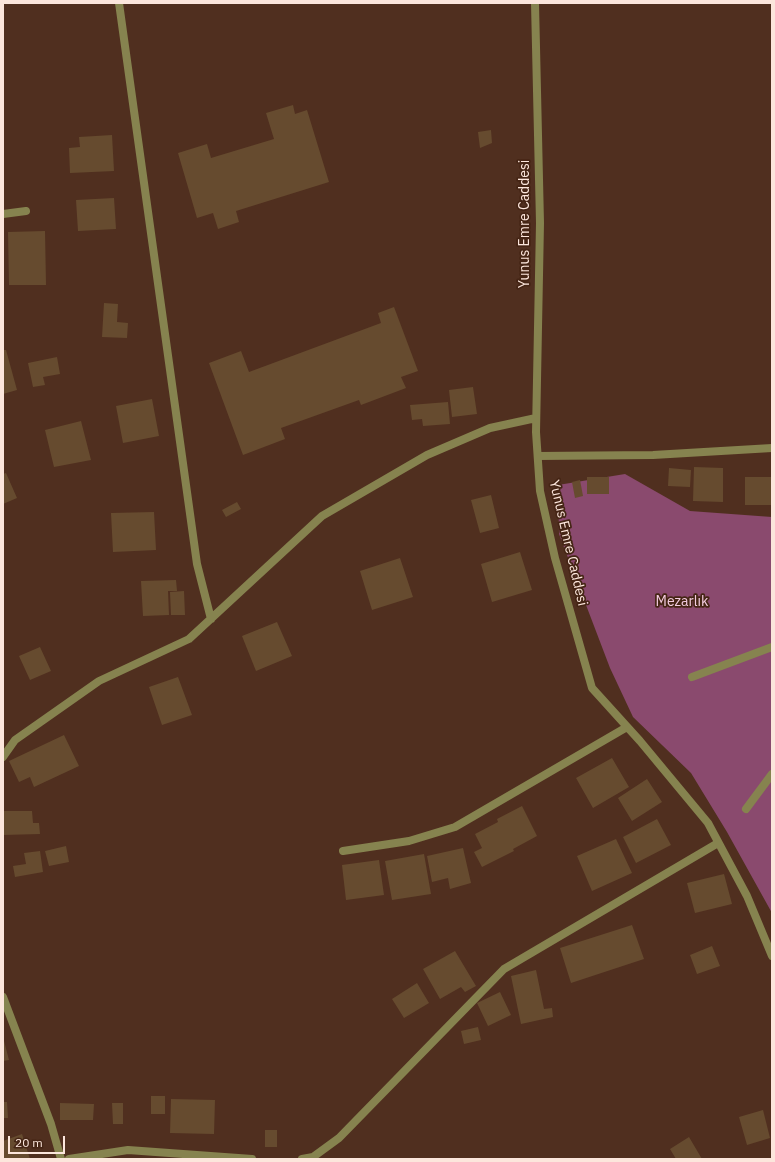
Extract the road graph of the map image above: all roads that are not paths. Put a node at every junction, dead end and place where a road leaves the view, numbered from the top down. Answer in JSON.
{"nodes":[{"id":1,"x":120,"y":3,"type":"edge"},
{"id":2,"x":535,"y":3,"type":"edge"},
{"id":3,"x":26,"y":211,"type":"dead end"},
{"id":4,"x":3,"y":214,"type":"edge"},
{"id":5,"x":536,"y":418,"type":"junction"},
{"id":6,"x":772,"y":448,"type":"edge"},
{"id":7,"x":538,"y":456,"type":"junction"},
{"id":8,"x":211,"y":619,"type":"junction"},
{"id":9,"x":772,"y":647,"type":"edge"},
{"id":10,"x":692,"y":677,"type":"dead end"},
{"id":11,"x":627,"y":727,"type":"junction"},
{"id":12,"x":3,"y":757,"type":"edge"},
{"id":13,"x":772,"y":774,"type":"edge"},
{"id":14,"x":746,"y":809,"type":"dead end"},
{"id":15,"x":718,"y":843,"type":"junction"},
{"id":16,"x":343,"y":851,"type":"dead end"},
{"id":17,"x":772,"y":956,"type":"edge"},
{"id":18,"x":3,"y":997,"type":"edge"},
{"id":19,"x":61,"y":1159,"type":"edge"},
{"id":20,"x":69,"y":1159,"type":"edge"},
{"id":21,"x":252,"y":1159,"type":"edge"},
{"id":22,"x":302,"y":1159,"type":"edge"}],
"edges":[{"from":1,"to":8,"type":"street"},
{"from":2,"to":5,"type":"street","name":"Yunus Emre Caddesi"},
{"from":3,"to":4,"type":"street"},
{"from":5,"to":7,"type":"street","name":"Yunus Emre Caddesi"},
{"from":5,"to":8,"type":"street"},
{"from":6,"to":7,"type":"street"},
{"from":7,"to":11,"type":"street","name":"Yunus Emre Caddesi"},
{"from":8,"to":12,"type":"street"},
{"from":9,"to":10,"type":"street"},
{"from":11,"to":15,"type":"street","name":"Yunus Emre Caddesi"},
{"from":11,"to":16,"type":"street"},
{"from":13,"to":14,"type":"street"},
{"from":15,"to":17,"type":"street","name":"Yunus Emre Caddesi"},
{"from":15,"to":22,"type":"street"},
{"from":18,"to":19,"type":"street"},
{"from":20,"to":21,"type":"street"}]}
